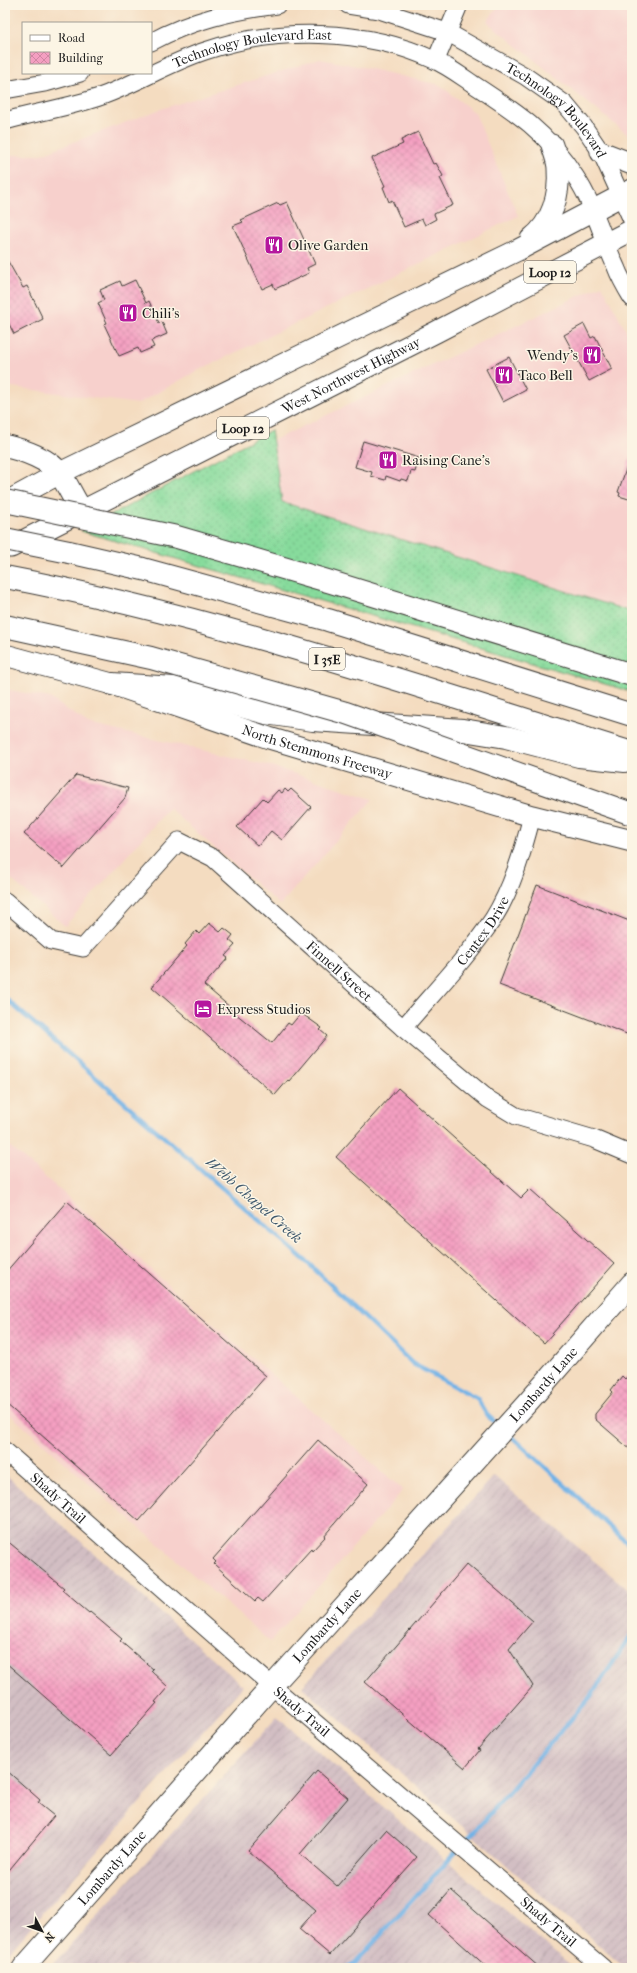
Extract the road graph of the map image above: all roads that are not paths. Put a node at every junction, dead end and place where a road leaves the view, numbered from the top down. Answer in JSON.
{"nodes":[{"id":1,"x":277,"y":5,"type":"edge"},
{"id":2,"x":348,"y":5,"type":"edge"},
{"id":3,"x":458,"y":5,"type":"edge"},
{"id":4,"x":447,"y":32,"type":"junction"},
{"id":5,"x":152,"y":42,"type":"edge"},
{"id":6,"x":436,"y":60,"type":"junction"},
{"id":7,"x":76,"y":74,"type":"edge"},
{"id":8,"x":79,"y":74,"type":"edge"},
{"id":9,"x":151,"y":74,"type":"edge"},
{"id":10,"x":152,"y":74,"type":"edge"},
{"id":11,"x":5,"y":90,"type":"edge"},
{"id":12,"x":86,"y":100,"type":"junction"},
{"id":13,"x":5,"y":121,"type":"edge"},
{"id":14,"x":552,"y":145,"type":"junction"},
{"id":15,"x":601,"y":152,"type":"junction"},
{"id":16,"x":632,"y":164,"type":"edge"},
{"id":17,"x":627,"y":193,"type":"edge"},
{"id":18,"x":594,"y":210,"type":"junction"},
{"id":19,"x":632,"y":220,"type":"edge"},
{"id":20,"x":632,"y":230,"type":"edge"},
{"id":21,"x":606,"y":244,"type":"junction"},
{"id":22,"x":518,"y":250,"type":"junction"},
{"id":23,"x":632,"y":298,"type":"edge"},
{"id":24,"x":5,"y":446,"type":"edge"},
{"id":25,"x":60,"y":473,"type":"junction"},
{"id":26,"x":5,"y":502,"type":"edge"},
{"id":27,"x":81,"y":510,"type":"junction"},
{"id":28,"x":5,"y":539,"type":"edge"},
{"id":29,"x":5,"y":550,"type":"edge"},
{"id":30,"x":12,"y":578,"type":"edge"},
{"id":31,"x":5,"y":626,"type":"edge"},
{"id":32,"x":5,"y":655,"type":"edge"},
{"id":33,"x":632,"y":675,"type":"edge"},
{"id":34,"x":112,"y":684,"type":"junction"},
{"id":35,"x":632,"y":715,"type":"edge"},
{"id":36,"x":632,"y":753,"type":"edge"},
{"id":37,"x":632,"y":762,"type":"edge"},
{"id":38,"x":632,"y":814,"type":"edge"},
{"id":39,"x":532,"y":816,"type":"junction"},
{"id":40,"x":632,"y":841,"type":"edge"},
{"id":41,"x":5,"y":901,"type":"edge"},
{"id":42,"x":403,"y":1028,"type":"junction"},
{"id":43,"x":632,"y":1155,"type":"edge"},
{"id":44,"x":632,"y":1283,"type":"edge"},
{"id":45,"x":5,"y":1451,"type":"edge"},
{"id":46,"x":272,"y":1686,"type":"junction"},
{"id":47,"x":23,"y":1968,"type":"edge"},
{"id":48,"x":603,"y":1968,"type":"edge"}],
"edges":[{"from":1,"to":5,"type":"street"},
{"from":2,"to":4,"type":"street"},
{"from":3,"to":4,"type":"street"},
{"from":4,"to":6,"type":"street"},
{"from":4,"to":15,"type":"street","name":"Technology Boulevard"},
{"from":6,"to":10,"type":"street","name":"Technology Boulevard East"},
{"from":6,"to":14,"type":"street","name":"Technology Boulevard"},
{"from":7,"to":11,"type":"street"},
{"from":8,"to":12,"type":"street"},
{"from":9,"to":12,"type":"street","name":"Technology Boulevard East"},
{"from":12,"to":13,"type":"street","name":"Technology Boulevard East"},
{"from":14,"to":18,"type":"street","name":"Technology Boulevard"},
{"from":14,"to":22,"type":"main road"},
{"from":15,"to":16,"type":"main road"},
{"from":15,"to":17,"type":"street","name":"Technology Boulevard"},
{"from":17,"to":18,"type":"main road","number":"Loop 12"},
{"from":17,"to":19,"type":"street","name":"Technology Boulevard"},
{"from":18,"to":21,"type":"street","name":"Technology Boulevard"},
{"from":18,"to":22,"type":"main road","number":"Loop 12"},
{"from":20,"to":21,"type":"main road","name":"West Northwest Highway","number":"Loop 12"},
{"from":21,"to":23,"type":"street"},
{"from":21,"to":27,"type":"main road","name":"West Northwest Highway","number":"Loop 12"},
{"from":22,"to":25,"type":"main road","number":"Loop 12"},
{"from":24,"to":25,"type":"highway"},
{"from":25,"to":26,"type":"main road","number":"Loop 12"},
{"from":25,"to":27,"type":"highway"},
{"from":26,"to":33,"type":"highway","bridge":true},
{"from":27,"to":29,"type":"main road","name":"West Northwest Highway","number":"Loop 12"},
{"from":28,"to":35,"type":"highway","bridge":true},
{"from":30,"to":36,"type":"highway","number":"I 35E"},
{"from":31,"to":38,"type":"highway","bridge":true},
{"from":32,"to":34,"type":"main road","name":"North Stemmons Freeway"},
{"from":34,"to":37,"type":"highway"},
{"from":34,"to":39,"type":"main road","name":"North Stemmons Freeway"},
{"from":39,"to":40,"type":"main road","name":"North Stemmons Freeway"},
{"from":39,"to":42,"type":"street","name":"Centex Drive"},
{"from":41,"to":42,"type":"street","name":"Finnell Street"},
{"from":42,"to":43,"type":"street","name":"Finnell Street"},
{"from":44,"to":46,"type":"main road","name":"Lombardy Lane"},
{"from":45,"to":46,"type":"street","name":"Shady Trail"},
{"from":46,"to":47,"type":"main road","name":"Lombardy Lane"},
{"from":46,"to":48,"type":"street","name":"Shady Trail"}]}
